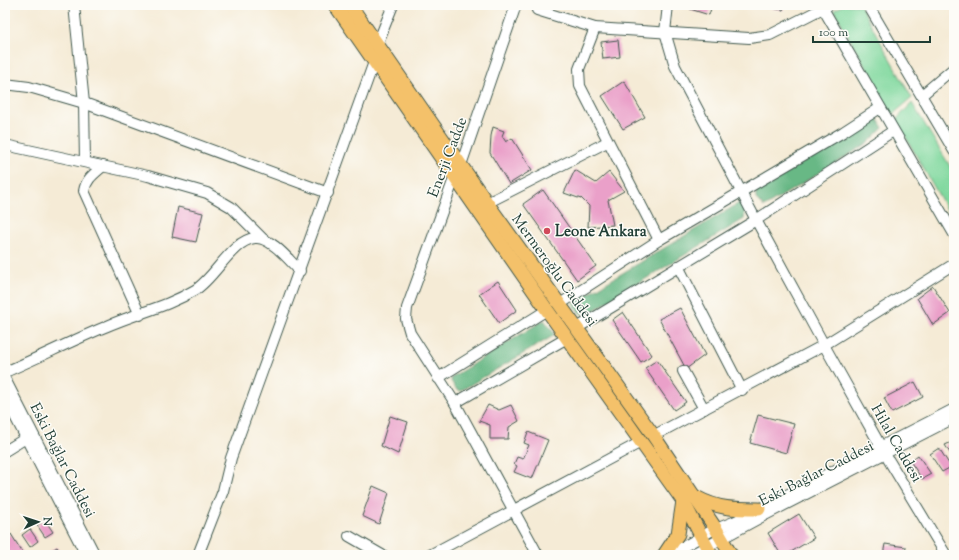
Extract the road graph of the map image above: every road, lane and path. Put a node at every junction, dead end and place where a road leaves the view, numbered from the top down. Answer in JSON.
{"nodes":[{"id":1,"x":74,"y":5,"type":"edge"},
{"id":2,"x":335,"y":5,"type":"edge"},
{"id":3,"x":350,"y":5,"type":"edge"},
{"id":4,"x":393,"y":5,"type":"edge"},
{"id":5,"x":516,"y":5,"type":"edge"},
{"id":6,"x":668,"y":5,"type":"edge"},
{"id":7,"x":868,"y":5,"type":"edge"},
{"id":8,"x":824,"y":6,"type":"edge"},
{"id":9,"x":537,"y":10,"type":"dead end"},
{"id":10,"x":595,"y":28,"type":"junction"},
{"id":11,"x":665,"y":32,"type":"junction"},
{"id":12,"x":377,"y":45,"type":"junction"},
{"id":13,"x":374,"y":62,"type":"junction"},
{"id":14,"x":954,"y":68,"type":"edge"},
{"id":15,"x":5,"y":84,"type":"edge"},
{"id":16,"x":922,"y":95,"type":"junction"},
{"id":17,"x":84,"y":103,"type":"junction"},
{"id":18,"x":880,"y":108,"type":"junction"},
{"id":19,"x":893,"y":131,"type":"junction"},
{"id":20,"x":607,"y":142,"type":"junction"},
{"id":21,"x":5,"y":145,"type":"edge"},
{"id":22,"x":954,"y":151,"type":"edge"},
{"id":23,"x":85,"y":162,"type":"junction"},
{"id":24,"x":103,"y":166,"type":"junction"},
{"id":25,"x":458,"y":170,"type":"junction"},
{"id":26,"x":741,"y":192,"type":"junction"},
{"id":27,"x":328,"y":193,"type":"junction"},
{"id":28,"x":487,"y":203,"type":"junction"},
{"id":29,"x":756,"y":220,"type":"junction"},
{"id":30,"x":954,"y":234,"type":"edge"},
{"id":31,"x":262,"y":238,"type":"junction"},
{"id":32,"x":659,"y":240,"type":"junction"},
{"id":33,"x":954,"y":264,"type":"edge"},
{"id":34,"x":678,"y":266,"type":"junction"},
{"id":35,"x":300,"y":271,"type":"junction"},
{"id":36,"x":560,"y":304,"type":"junction"},
{"id":37,"x":547,"y":310,"type":"junction"},
{"id":38,"x":140,"y":315,"type":"junction"},
{"id":39,"x":577,"y":328,"type":"junction"},
{"id":40,"x":567,"y":338,"type":"junction"},
{"id":41,"x":824,"y":345,"type":"junction"},
{"id":42,"x":684,"y":371,"type":"dead end"},
{"id":43,"x":5,"y":372,"type":"edge"},
{"id":44,"x":438,"y":378,"type":"junction"},
{"id":45,"x":5,"y":379,"type":"edge"},
{"id":46,"x":742,"y":390,"type":"junction"},
{"id":47,"x":5,"y":397,"type":"edge"},
{"id":48,"x":455,"y":403,"type":"junction"},
{"id":49,"x":704,"y":409,"type":"junction"},
{"id":50,"x":954,"y":409,"type":"edge"},
{"id":51,"x":954,"y":418,"type":"edge"},
{"id":52,"x":653,"y":436,"type":"junction"},
{"id":53,"x":26,"y":438,"type":"junction"},
{"id":54,"x":641,"y":442,"type":"junction"},
{"id":55,"x":883,"y":450,"type":"junction"},
{"id":56,"x":5,"y":451,"type":"edge"},
{"id":57,"x":689,"y":498,"type":"junction"},
{"id":58,"x":513,"y":509,"type":"junction"},
{"id":59,"x":759,"y":509,"type":"junction"},
{"id":60,"x":719,"y":534,"type":"junction"},
{"id":61,"x":349,"y":536,"type":"dead end"},
{"id":62,"x":707,"y":546,"type":"edge"},
{"id":63,"x":86,"y":555,"type":"edge"},
{"id":64,"x":95,"y":555,"type":"edge"},
{"id":65,"x":198,"y":555,"type":"edge"},
{"id":66,"x":382,"y":555,"type":"edge"},
{"id":67,"x":430,"y":555,"type":"edge"},
{"id":68,"x":538,"y":555,"type":"edge"},
{"id":69,"x":664,"y":555,"type":"edge"},
{"id":70,"x":669,"y":555,"type":"edge"},
{"id":71,"x":691,"y":555,"type":"edge"},
{"id":72,"x":731,"y":555,"type":"edge"},
{"id":73,"x":946,"y":555,"type":"edge"}],
"edges":[{"from":1,"to":17,"type":"street"},
{"from":2,"to":13,"type":"main road","name":"Mermeroğlu Caddesi"},
{"from":3,"to":12,"type":"main road","name":"Mermeroğlu Caddesi"},
{"from":4,"to":12,"type":"street"},
{"from":5,"to":25,"type":"street","name":"Enerji Cadde"},
{"from":6,"to":11,"type":"street"},
{"from":7,"to":16,"type":"street"},
{"from":8,"to":11,"type":"street"},
{"from":8,"to":18,"type":"street"},
{"from":9,"to":10,"type":"street"},
{"from":10,"to":11,"type":"street"},
{"from":10,"to":20,"type":"street"},
{"from":11,"to":26,"type":"street","name":"Hilal Caddesi"},
{"from":12,"to":25,"type":"main road","name":"Mermeroğlu Caddesi"},
{"from":13,"to":25,"type":"main road","name":"Mermeroğlu Caddesi"},
{"from":13,"to":27,"type":"street"},
{"from":14,"to":16,"type":"street"},
{"from":15,"to":17,"type":"street"},
{"from":16,"to":22,"type":"street"},
{"from":17,"to":23,"type":"street"},
{"from":17,"to":27,"type":"street"},
{"from":18,"to":19,"type":"street"},
{"from":18,"to":26,"type":"street"},
{"from":19,"to":29,"type":"street"},
{"from":19,"to":30,"type":"street"},
{"from":20,"to":28,"type":"street"},
{"from":20,"to":32,"type":"street"},
{"from":21,"to":23,"type":"street"},
{"from":23,"to":24,"type":"street"},
{"from":24,"to":31,"type":"street"},
{"from":24,"to":38,"type":"street"},
{"from":25,"to":28,"type":"main road","name":"Mermeroğlu Caddesi"},
{"from":25,"to":37,"type":"main road","name":"Mermeroğlu Caddesi"},
{"from":25,"to":44,"type":"street","name":"Enerji Cadde"},
{"from":26,"to":29,"type":"street","name":"Hilal Caddesi"},
{"from":26,"to":32,"type":"street"},
{"from":27,"to":35,"type":"street"},
{"from":28,"to":36,"type":"main road","name":"Mermeroğlu Caddesi"},
{"from":29,"to":34,"type":"street"},
{"from":29,"to":41,"type":"street","name":"Hilal Caddesi"},
{"from":31,"to":35,"type":"street"},
{"from":31,"to":38,"type":"street"},
{"from":32,"to":36,"type":"street"},
{"from":33,"to":41,"type":"street"},
{"from":34,"to":39,"type":"street"},
{"from":34,"to":46,"type":"street"},
{"from":35,"to":65,"type":"street"},
{"from":36,"to":39,"type":"main road","name":"Mermeroğlu Caddesi"},
{"from":37,"to":40,"type":"main road","name":"Mermeroğlu Caddesi"},
{"from":37,"to":44,"type":"street"},
{"from":38,"to":43,"type":"street"},
{"from":39,"to":52,"type":"main road","name":"Mermeroğlu Caddesi"},
{"from":40,"to":48,"type":"street"},
{"from":40,"to":54,"type":"main road","name":"Mermeroğlu Caddesi"},
{"from":41,"to":46,"type":"street"},
{"from":41,"to":55,"type":"street","name":"Hilal Caddesi"},
{"from":42,"to":49,"type":"street"},
{"from":44,"to":48,"type":"street"},
{"from":45,"to":64,"type":"street","name":"Eski Bağlar Caddesi"},
{"from":46,"to":49,"type":"street"},
{"from":47,"to":53,"type":"street","name":"Eski Bağlar Caddesi"},
{"from":48,"to":58,"type":"street"},
{"from":49,"to":52,"type":"street"},
{"from":50,"to":55,"type":"street"},
{"from":51,"to":55,"type":"street","name":"Eski Bağlar Caddesi"},
{"from":52,"to":57,"type":"main road","name":"Mermeroğlu Caddesi"},
{"from":53,"to":56,"type":"street"},
{"from":53,"to":63,"type":"street","name":"Eski Bağlar Caddesi"},
{"from":54,"to":57,"type":"main road","name":"Mermeroğlu Caddesi"},
{"from":54,"to":58,"type":"street"},
{"from":55,"to":59,"type":"street"},
{"from":55,"to":60,"type":"street","name":"Eski Bağlar Caddesi"},
{"from":55,"to":73,"type":"street","name":"Hilal Caddesi"},
{"from":57,"to":59,"type":"main road"},
{"from":57,"to":60,"type":"main road","name":"Mermeroğlu Caddesi"},
{"from":57,"to":62,"type":"main road","name":"Mermeroğlu Caddesi"},
{"from":57,"to":69,"type":"main road"},
{"from":58,"to":67,"type":"street"},
{"from":58,"to":68,"type":"street"},
{"from":59,"to":60,"type":"street"},
{"from":60,"to":62,"type":"street","name":"Eski Bağlar Caddesi"},
{"from":60,"to":72,"type":"main road","name":"Mermeroğlu Caddesi"},
{"from":61,"to":66,"type":"street"},
{"from":62,"to":70,"type":"street","name":"Eski Bağlar Caddesi"},
{"from":62,"to":71,"type":"street","name":"Eski Bağlar Caddesi"}]}
